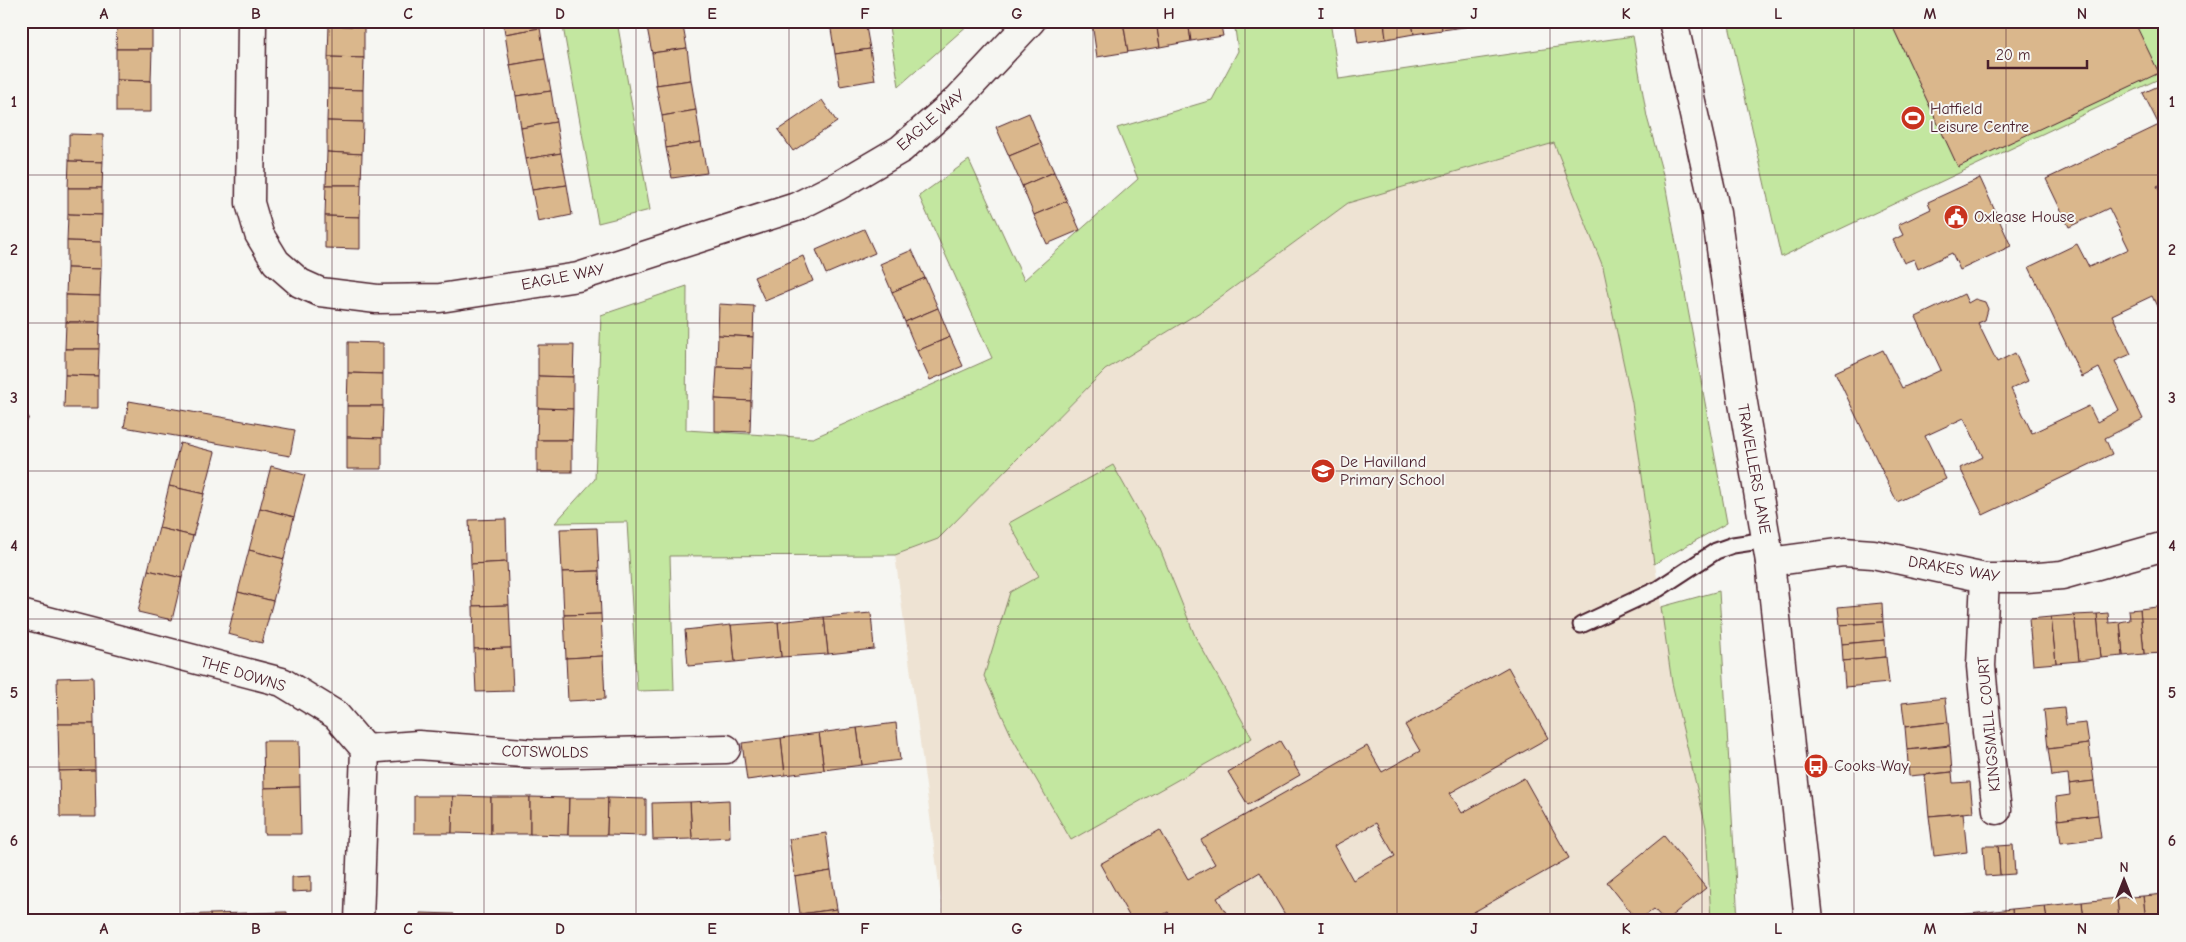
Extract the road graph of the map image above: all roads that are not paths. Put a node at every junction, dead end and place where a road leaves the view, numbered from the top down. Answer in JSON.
{"nodes":[{"id":1,"x":252,"y":21,"type":"edge"},
{"id":2,"x":1030,"y":21,"type":"edge"},
{"id":3,"x":1672,"y":21,"type":"edge"},
{"id":4,"x":2165,"y":546,"type":"edge"},
{"id":5,"x":1768,"y":551,"type":"junction"},
{"id":6,"x":1985,"y":578,"type":"junction"},
{"id":7,"x":21,"y":614,"type":"edge"},
{"id":8,"x":1581,"y":625,"type":"dead end"},
{"id":9,"x":365,"y":749,"type":"junction"},
{"id":10,"x":726,"y":749,"type":"dead end"},
{"id":11,"x":1997,"y":810,"type":"dead end"},
{"id":12,"x":359,"y":921,"type":"edge"},
{"id":13,"x":1809,"y":921,"type":"edge"}],
"edges":[{"from":1,"to":2,"type":"street","name":"EAGLE WAY"},
{"from":3,"to":5,"type":"street","name":"TRAVELLERS LANE"},
{"from":4,"to":6,"type":"street","name":"DRAKES WAY"},
{"from":5,"to":6,"type":"street","name":"DRAKES WAY"},
{"from":5,"to":8,"type":"lane"},
{"from":5,"to":13,"type":"street","name":"TRAVELLERS LANE"},
{"from":6,"to":11,"type":"street","name":"KINGSMILL COURT"},
{"from":7,"to":9,"type":"street","name":"THE DOWNS"},
{"from":9,"to":10,"type":"street","name":"COTSWOLDS"},
{"from":9,"to":12,"type":"street"}]}
